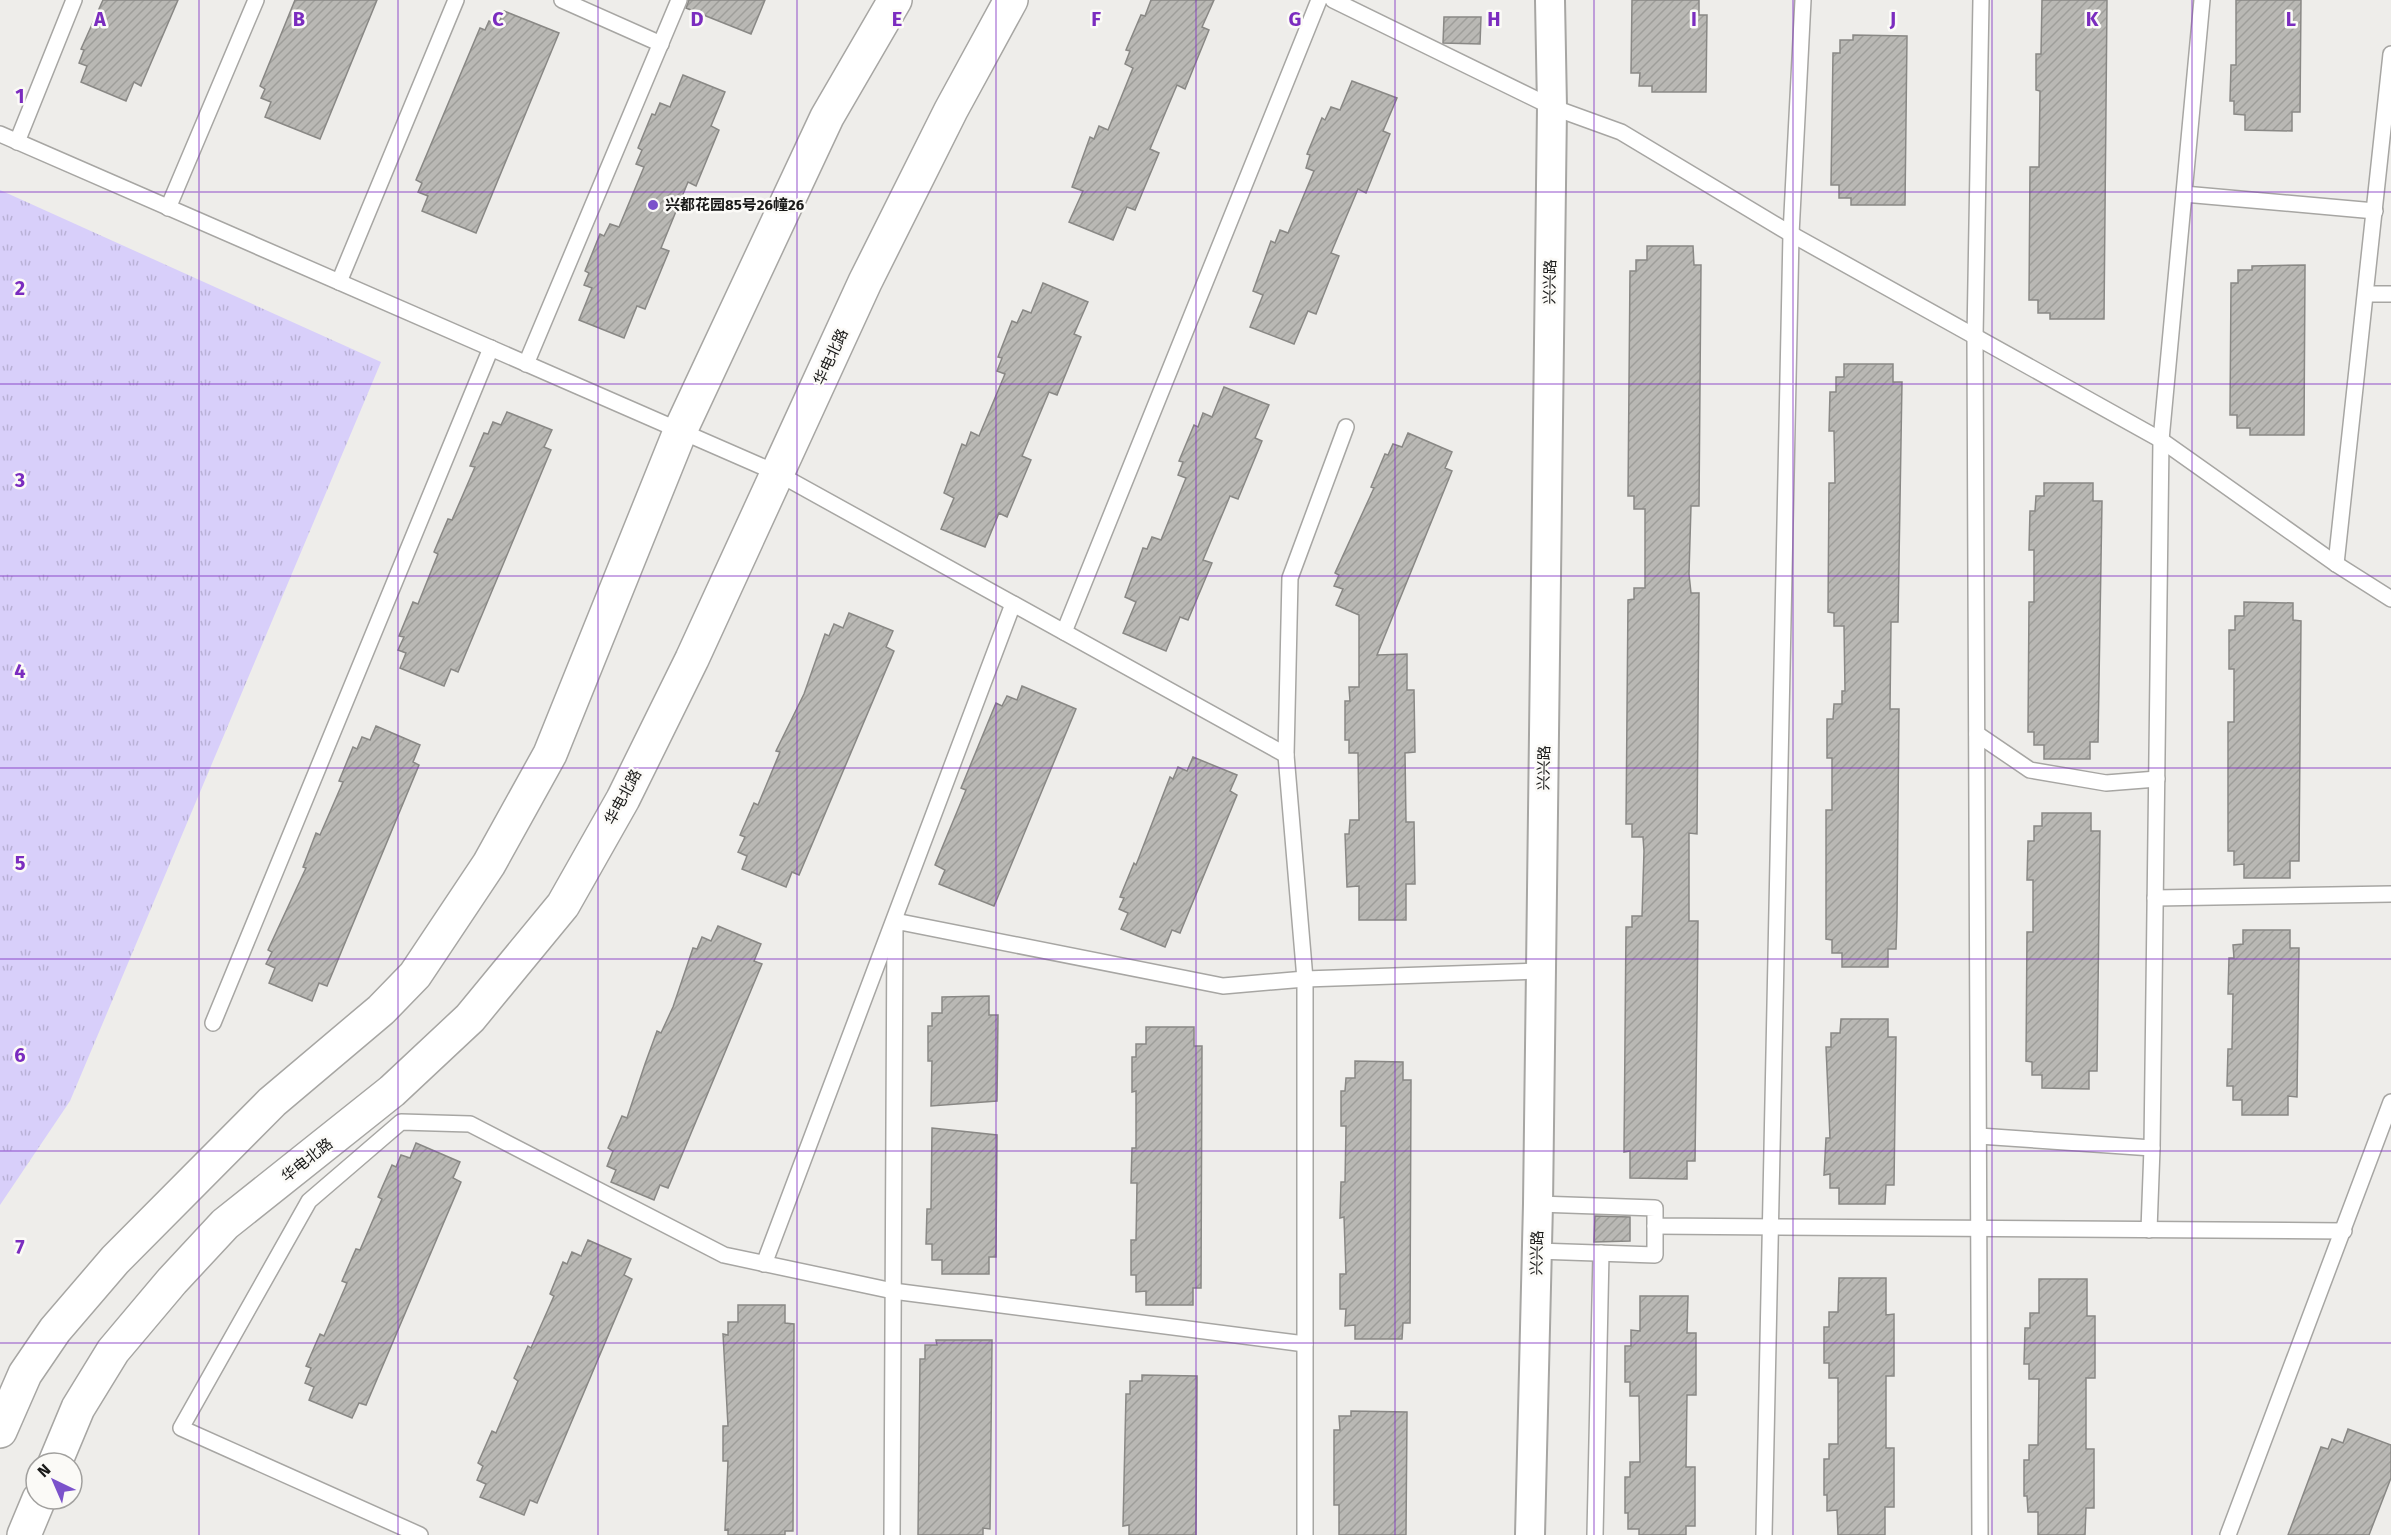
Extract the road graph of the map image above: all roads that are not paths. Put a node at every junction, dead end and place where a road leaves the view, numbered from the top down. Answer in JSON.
{"nodes":[{"id":1,"x":74,"y":0,"type":"edge"},
{"id":2,"x":256,"y":0,"type":"edge"},
{"id":3,"x":456,"y":0,"type":"edge"},
{"id":4,"x":562,"y":0,"type":"edge"},
{"id":5,"x":679,"y":0,"type":"edge"},
{"id":6,"x":895,"y":0,"type":"edge"},
{"id":7,"x":1011,"y":0,"type":"edge"},
{"id":8,"x":1319,"y":0,"type":"edge"},
{"id":9,"x":1333,"y":0,"type":"edge"},
{"id":10,"x":1550,"y":0,"type":"edge"},
{"id":11,"x":1803,"y":0,"type":"edge"},
{"id":12,"x":1981,"y":0,"type":"edge"},
{"id":13,"x":2202,"y":0,"type":"edge"},
{"id":14,"x":661,"y":44,"type":"junction"},
{"id":15,"x":2391,"y":54,"type":"edge"},
{"id":16,"x":1552,"y":106,"type":"junction"},
{"id":17,"x":0,"y":134,"type":"edge"},
{"id":18,"x":17,"y":142,"type":"junction"},
{"id":19,"x":2184,"y":194,"type":"junction"},
{"id":20,"x":168,"y":208,"type":"junction"},
{"id":21,"x":2375,"y":211,"type":"junction"},
{"id":22,"x":1791,"y":234,"type":"junction"},
{"id":23,"x":339,"y":282,"type":"junction"},
{"id":24,"x":2366,"y":294,"type":"junction"},
{"id":25,"x":2391,"y":294,"type":"edge"},
{"id":26,"x":1975,"y":337,"type":"junction"},
{"id":27,"x":491,"y":348,"type":"junction"},
{"id":28,"x":526,"y":364,"type":"junction"},
{"id":29,"x":1346,"y":427,"type":"dead end"},
{"id":30,"x":681,"y":429,"type":"junction"},
{"id":31,"x":2161,"y":440,"type":"junction"},
{"id":32,"x":777,"y":473,"type":"junction"},
{"id":33,"x":2336,"y":564,"type":"junction"},
{"id":34,"x":2391,"y":599,"type":"edge"},
{"id":35,"x":1014,"y":604,"type":"junction"},
{"id":36,"x":1064,"y":632,"type":"junction"},
{"id":37,"x":1977,"y":734,"type":"junction"},
{"id":38,"x":1286,"y":755,"type":"junction"},
{"id":39,"x":2157,"y":780,"type":"junction"},
{"id":40,"x":2391,"y":894,"type":"edge"},
{"id":41,"x":2155,"y":898,"type":"junction"},
{"id":42,"x":895,"y":921,"type":"junction"},
{"id":43,"x":1541,"y":970,"type":"junction"},
{"id":44,"x":1305,"y":980,"type":"junction"},
{"id":45,"x":213,"y":1023,"type":"dead end"},
{"id":46,"x":2391,"y":1102,"type":"edge"},
{"id":47,"x":1979,"y":1136,"type":"junction"},
{"id":48,"x":2152,"y":1148,"type":"junction"},
{"id":49,"x":1538,"y":1204,"type":"junction"},
{"id":50,"x":1655,"y":1226,"type":"junction"},
{"id":51,"x":1770,"y":1227,"type":"junction"},
{"id":52,"x":1979,"y":1228,"type":"junction"},
{"id":53,"x":2149,"y":1230,"type":"junction"},
{"id":54,"x":2344,"y":1231,"type":"junction"},
{"id":55,"x":1537,"y":1251,"type":"junction"},
{"id":56,"x":1601,"y":1253,"type":"junction"},
{"id":57,"x":764,"y":1264,"type":"junction"},
{"id":58,"x":893,"y":1291,"type":"junction"},
{"id":59,"x":1305,"y":1344,"type":"junction"},
{"id":60,"x":0,"y":1431,"type":"edge"},
{"id":61,"x":60,"y":1451,"type":"edge"},
{"id":62,"x":34,"y":1511,"type":"edge"},
{"id":63,"x":24,"y":1535,"type":"edge"},
{"id":64,"x":420,"y":1535,"type":"edge"},
{"id":65,"x":892,"y":1535,"type":"edge"},
{"id":66,"x":1305,"y":1535,"type":"edge"},
{"id":67,"x":1530,"y":1535,"type":"edge"},
{"id":68,"x":1595,"y":1535,"type":"edge"},
{"id":69,"x":1764,"y":1535,"type":"edge"},
{"id":70,"x":1980,"y":1535,"type":"edge"},
{"id":71,"x":2228,"y":1535,"type":"edge"}],
"edges":[{"from":1,"to":18,"type":"lane"},
{"from":2,"to":20,"type":"lane"},
{"from":3,"to":23,"type":"lane"},
{"from":4,"to":14,"type":"lane"},
{"from":5,"to":14,"type":"lane"},
{"from":6,"to":30,"type":"main road"},
{"from":7,"to":32,"type":"main road","name":"华电北路"},
{"from":8,"to":36,"type":"lane"},
{"from":9,"to":16,"type":"lane"},
{"from":10,"to":16,"type":"street","name":"兴兴路"},
{"from":11,"to":22,"type":"lane"},
{"from":12,"to":26,"type":"lane"},
{"from":13,"to":19,"type":"lane"},
{"from":14,"to":28,"type":"lane"},
{"from":15,"to":21,"type":"lane"},
{"from":16,"to":22,"type":"lane"},
{"from":16,"to":43,"type":"street","name":"兴兴路"},
{"from":17,"to":18,"type":"lane"},
{"from":18,"to":20,"type":"lane"},
{"from":19,"to":21,"type":"lane"},
{"from":19,"to":31,"type":"lane"},
{"from":20,"to":23,"type":"lane"},
{"from":21,"to":24,"type":"lane"},
{"from":22,"to":26,"type":"lane"},
{"from":22,"to":51,"type":"lane"},
{"from":23,"to":27,"type":"lane"},
{"from":24,"to":25,"type":"lane"},
{"from":24,"to":33,"type":"lane"},
{"from":26,"to":31,"type":"lane"},
{"from":26,"to":37,"type":"lane"},
{"from":27,"to":28,"type":"lane"},
{"from":27,"to":45,"type":"lane"},
{"from":28,"to":30,"type":"lane"},
{"from":29,"to":38,"type":"lane"},
{"from":30,"to":32,"type":"lane"},
{"from":30,"to":60,"type":"main road"},
{"from":31,"to":33,"type":"lane"},
{"from":31,"to":39,"type":"lane"},
{"from":32,"to":35,"type":"lane"},
{"from":32,"to":61,"type":"main road","name":"华电北路"},
{"from":33,"to":34,"type":"lane"},
{"from":35,"to":36,"type":"lane"},
{"from":35,"to":42,"type":"lane"},
{"from":36,"to":38,"type":"lane"},
{"from":37,"to":39,"type":"lane"},
{"from":37,"to":47,"type":"lane"},
{"from":38,"to":44,"type":"lane"},
{"from":39,"to":41,"type":"lane"},
{"from":40,"to":41,"type":"lane"},
{"from":41,"to":48,"type":"lane"},
{"from":42,"to":44,"type":"lane"},
{"from":42,"to":57,"type":"lane"},
{"from":42,"to":58,"type":"lane"},
{"from":43,"to":44,"type":"lane"},
{"from":43,"to":49,"type":"street","name":"兴兴路"},
{"from":44,"to":59,"type":"lane"},
{"from":46,"to":54,"type":"lane"},
{"from":47,"to":48,"type":"lane"},
{"from":47,"to":52,"type":"lane"},
{"from":48,"to":53,"type":"lane"},
{"from":49,"to":50,"type":"lane"},
{"from":49,"to":55,"type":"street","name":"兴兴路"},
{"from":50,"to":51,"type":"lane"},
{"from":50,"to":56,"type":"lane"},
{"from":51,"to":52,"type":"lane"},
{"from":51,"to":69,"type":"lane"},
{"from":52,"to":53,"type":"lane"},
{"from":52,"to":70,"type":"lane"},
{"from":53,"to":54,"type":"lane"},
{"from":54,"to":71,"type":"lane"},
{"from":55,"to":56,"type":"lane"},
{"from":55,"to":67,"type":"street","name":"兴兴路"},
{"from":56,"to":68,"type":"lane"},
{"from":57,"to":58,"type":"lane"},
{"from":57,"to":64,"type":"lane"},
{"from":58,"to":59,"type":"lane"},
{"from":58,"to":65,"type":"lane"},
{"from":59,"to":66,"type":"lane"},
{"from":62,"to":63,"type":"main road"}]}
